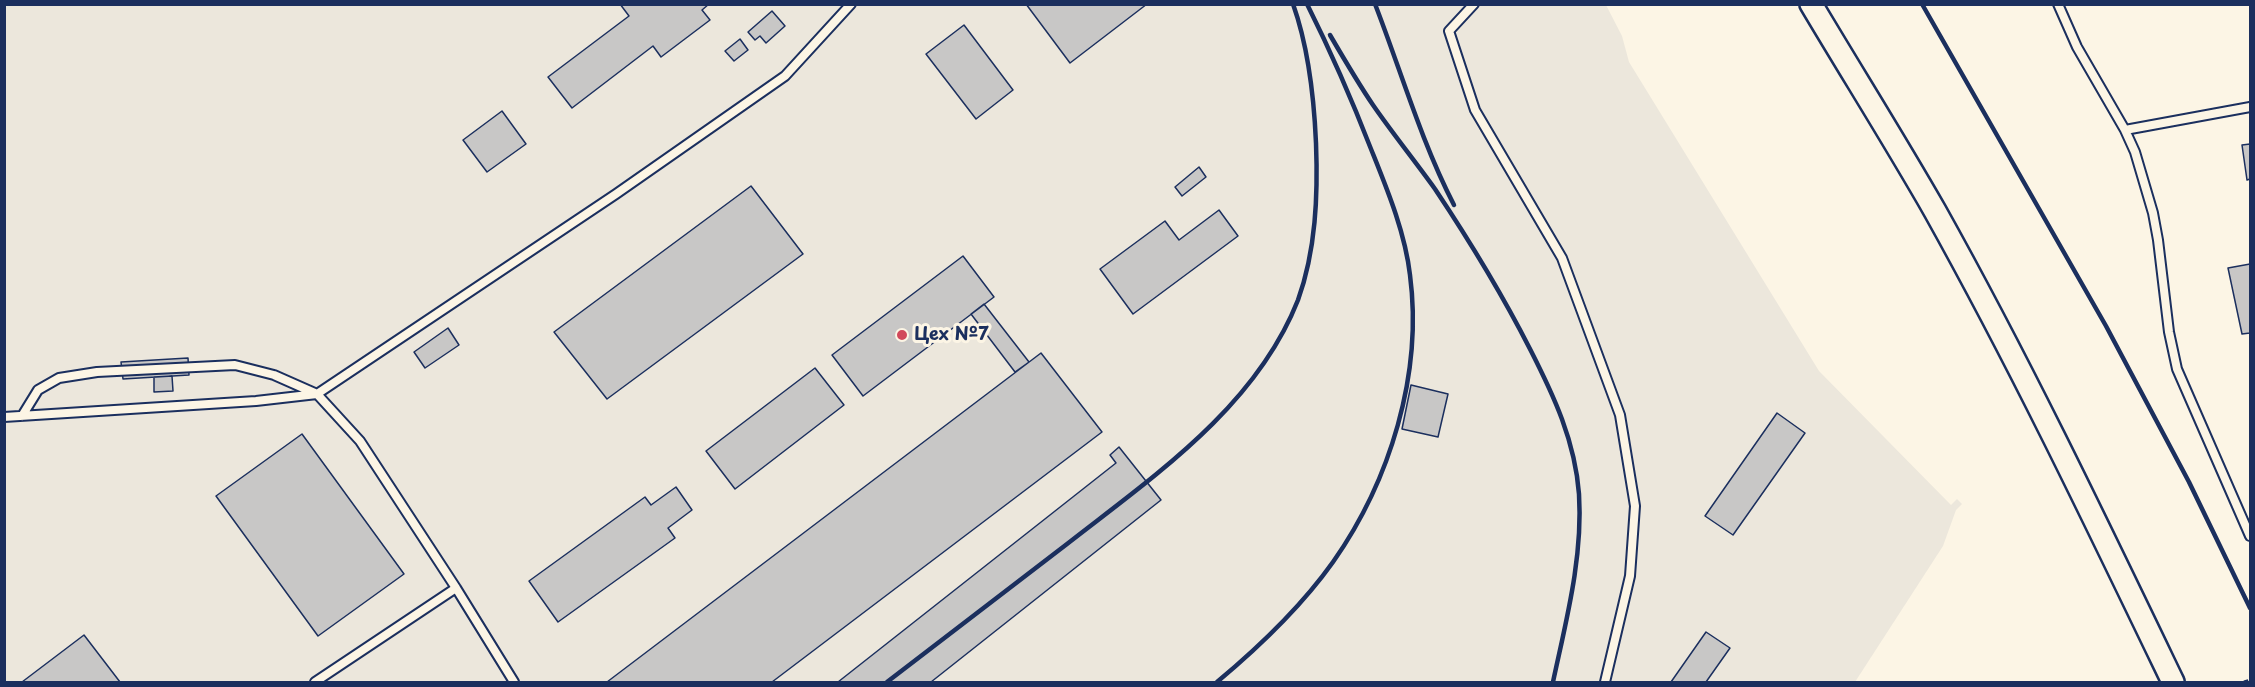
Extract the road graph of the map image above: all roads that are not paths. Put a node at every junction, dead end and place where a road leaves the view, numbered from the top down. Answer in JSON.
{"nodes":[{"id":1,"x":851,"y":4,"type":"edge"},
{"id":2,"x":1474,"y":4,"type":"edge"},
{"id":3,"x":1811,"y":4,"type":"edge"},
{"id":4,"x":2058,"y":4,"type":"edge"},
{"id":5,"x":2250,"y":107,"type":"edge"},
{"id":6,"x":2125,"y":130,"type":"junction"},
{"id":7,"x":317,"y":394,"type":"junction"},
{"id":8,"x":22,"y":416,"type":"junction"},
{"id":9,"x":4,"y":417,"type":"edge"},
{"id":10,"x":2250,"y":536,"type":"edge"},
{"id":11,"x":456,"y":588,"type":"junction"},
{"id":12,"x":315,"y":682,"type":"edge"},
{"id":13,"x":514,"y":682,"type":"edge"},
{"id":14,"x":1605,"y":682,"type":"edge"},
{"id":15,"x":2173,"y":682,"type":"edge"}],
"edges":[{"from":1,"to":7,"type":"lane"},
{"from":2,"to":14,"type":"lane"},
{"from":3,"to":15,"type":"main road"},
{"from":4,"to":6,"type":"lane"},
{"from":5,"to":6,"type":"lane"},
{"from":6,"to":10,"type":"lane"},
{"from":7,"to":8,"type":"lane"},
{"from":7,"to":8,"type":"lane"},
{"from":7,"to":11,"type":"lane"},
{"from":8,"to":9,"type":"lane"},
{"from":11,"to":12,"type":"lane"},
{"from":11,"to":13,"type":"lane"}]}
